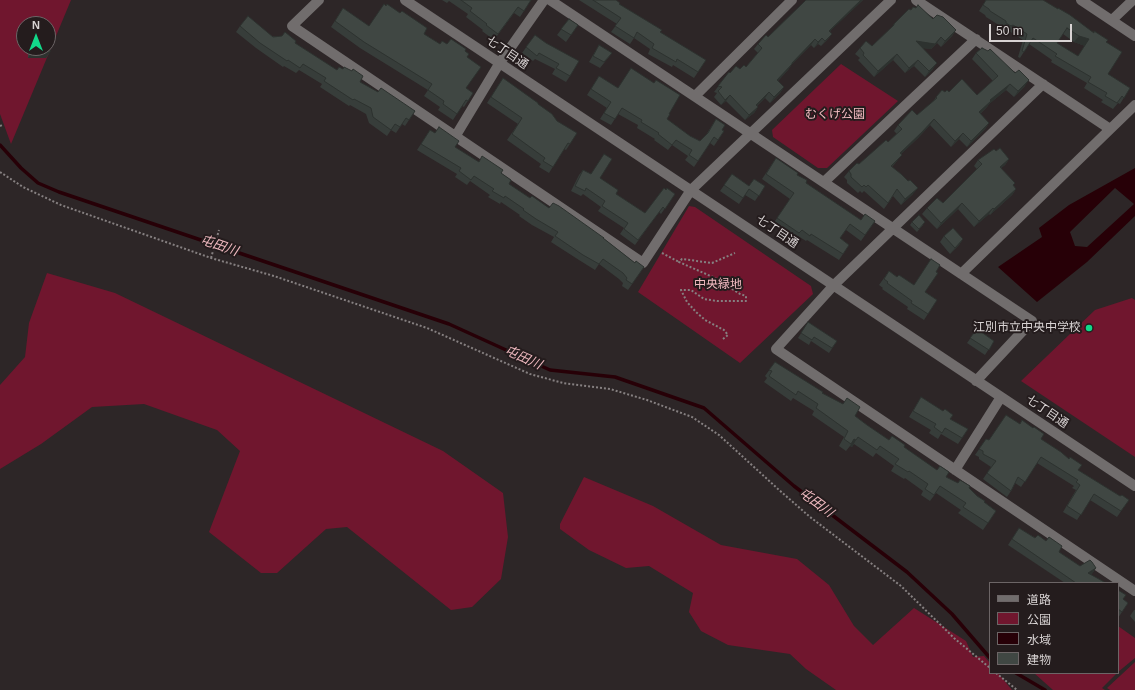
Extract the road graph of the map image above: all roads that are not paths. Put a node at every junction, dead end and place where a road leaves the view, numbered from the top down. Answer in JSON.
{"nodes":[{"id":1,"x":319,"y":0,"type":"edge"},
{"id":2,"x":405,"y":0,"type":"edge"},
{"id":3,"x":544,"y":0,"type":"edge"},
{"id":4,"x":550,"y":0,"type":"edge"},
{"id":5,"x":792,"y":0,"type":"edge"},
{"id":6,"x":891,"y":0,"type":"edge"},
{"id":7,"x":916,"y":0,"type":"edge"},
{"id":8,"x":1081,"y":0,"type":"edge"},
{"id":9,"x":1133,"y":0,"type":"edge"},
{"id":10,"x":1112,"y":20,"type":"junction"},
{"id":11,"x":1135,"y":36,"type":"edge"},
{"id":12,"x":976,"y":40,"type":"junction"},
{"id":13,"x":499,"y":64,"type":"junction"},
{"id":14,"x":1043,"y":84,"type":"junction"},
{"id":15,"x":695,"y":96,"type":"junction"},
{"id":16,"x":1135,"y":105,"type":"edge"},
{"id":17,"x":1110,"y":129,"type":"junction"},
{"id":18,"x":751,"y":133,"type":"junction"},
{"id":19,"x":455,"y":137,"type":"junction"},
{"id":20,"x":824,"y":182,"type":"junction"},
{"id":21,"x":691,"y":190,"type":"junction"},
{"id":22,"x":893,"y":228,"type":"junction"},
{"id":23,"x":961,"y":274,"type":"junction"},
{"id":24,"x":834,"y":285,"type":"junction"},
{"id":25,"x":976,"y":381,"type":"junction"},
{"id":26,"x":1001,"y":397,"type":"junction"},
{"id":27,"x":954,"y":470,"type":"junction"},
{"id":28,"x":1135,"y":486,"type":"edge"},
{"id":29,"x":1135,"y":591,"type":"edge"}],
"edges":[{"from":1,"to":19,"type":"street"},
{"from":2,"to":13,"type":"street","name":"七丁目通"},
{"from":3,"to":13,"type":"street"},
{"from":4,"to":15,"type":"street"},
{"from":5,"to":15,"type":"street"},
{"from":6,"to":18,"type":"street"},
{"from":7,"to":12,"type":"street"},
{"from":8,"to":10,"type":"street"},
{"from":9,"to":10,"type":"street"},
{"from":10,"to":11,"type":"street"},
{"from":12,"to":14,"type":"street"},
{"from":12,"to":20,"type":"street"},
{"from":13,"to":19,"type":"street"},
{"from":13,"to":21,"type":"street","name":"七丁目通"},
{"from":14,"to":17,"type":"street"},
{"from":14,"to":22,"type":"street"},
{"from":15,"to":18,"type":"street"},
{"from":16,"to":17,"type":"street"},
{"from":17,"to":23,"type":"street"},
{"from":18,"to":20,"type":"street"},
{"from":18,"to":21,"type":"street"},
{"from":19,"to":21,"type":"street"},
{"from":20,"to":22,"type":"street"},
{"from":21,"to":24,"type":"street","name":"七丁目通"},
{"from":22,"to":23,"type":"street"},
{"from":22,"to":24,"type":"street"},
{"from":23,"to":25,"type":"street"},
{"from":24,"to":25,"type":"street","name":"七丁目通"},
{"from":24,"to":27,"type":"street"},
{"from":25,"to":26,"type":"street","name":"七丁目通"},
{"from":26,"to":27,"type":"street"},
{"from":26,"to":28,"type":"street","name":"七丁目通"},
{"from":27,"to":29,"type":"street"}]}
